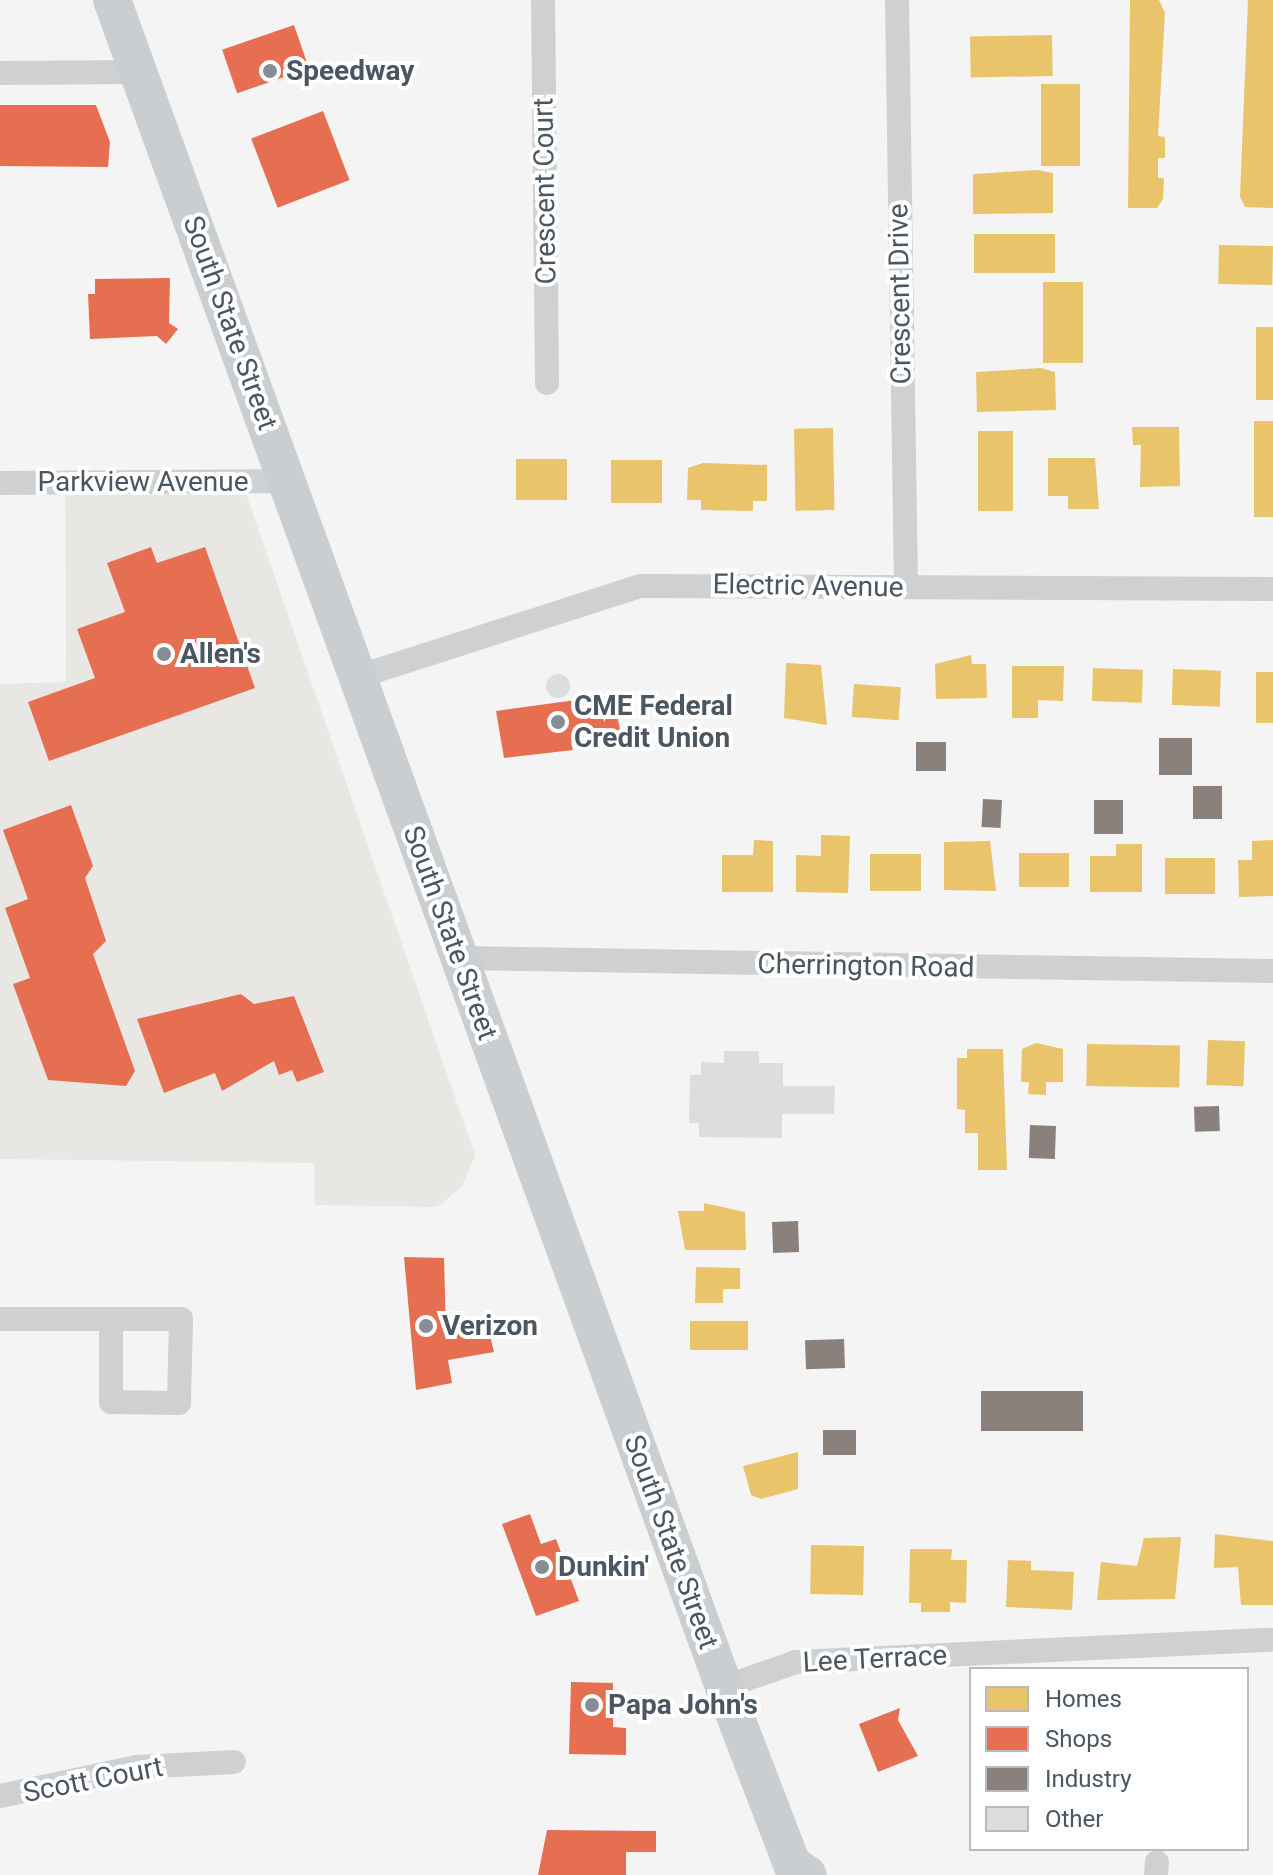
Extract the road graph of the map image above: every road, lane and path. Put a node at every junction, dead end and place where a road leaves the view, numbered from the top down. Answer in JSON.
{"nodes":[{"id":1,"x":112,"y":0,"type":"edge"},
{"id":2,"x":543,"y":0,"type":"edge"},
{"id":3,"x":897,"y":0,"type":"edge"},
{"id":4,"x":139,"y":72,"type":"junction"},
{"id":5,"x":0,"y":73,"type":"edge"},
{"id":6,"x":547,"y":383,"type":"dead end"},
{"id":7,"x":287,"y":481,"type":"junction"},
{"id":8,"x":0,"y":483,"type":"edge"},
{"id":9,"x":906,"y":587,"type":"junction"},
{"id":10,"x":1273,"y":589,"type":"edge"},
{"id":11,"x":357,"y":677,"type":"junction"},
{"id":12,"x":460,"y":958,"type":"junction"},
{"id":13,"x":1273,"y":971,"type":"edge"},
{"id":14,"x":0,"y":1319,"type":"edge"},
{"id":15,"x":111,"y":1319,"type":"junction"},
{"id":16,"x":1269,"y":1640,"type":"dead end"},
{"id":17,"x":724,"y":1687,"type":"junction"},
{"id":18,"x":234,"y":1762,"type":"dead end"},
{"id":19,"x":0,"y":1796,"type":"edge"},
{"id":20,"x":796,"y":1871,"type":"edge"}],
"edges":[{"from":1,"to":4,"type":"main road","name":"South State Street"},
{"from":2,"to":6,"type":"street","name":"Crescent Court"},
{"from":3,"to":9,"type":"street","name":"Crescent Drive"},
{"from":4,"to":5,"type":"street"},
{"from":4,"to":7,"type":"main road","name":"South State Street"},
{"from":7,"to":8,"type":"street","name":"Parkview Avenue"},
{"from":7,"to":11,"type":"main road","name":"South State Street"},
{"from":9,"to":10,"type":"street","name":"Electric Avenue"},
{"from":9,"to":11,"type":"street","name":"Electric Avenue"},
{"from":11,"to":12,"type":"main road","name":"South State Street"},
{"from":12,"to":13,"type":"street","name":"Cherrington Road"},
{"from":12,"to":17,"type":"main road","name":"South State Street"},
{"from":14,"to":15,"type":"street"},
{"from":15,"to":15,"type":"street"},
{"from":16,"to":17,"type":"street","name":"Lee Terrace"},
{"from":17,"to":20,"type":"main road","name":"South State Street"},
{"from":18,"to":19,"type":"street","name":"Scott Court"}]}
